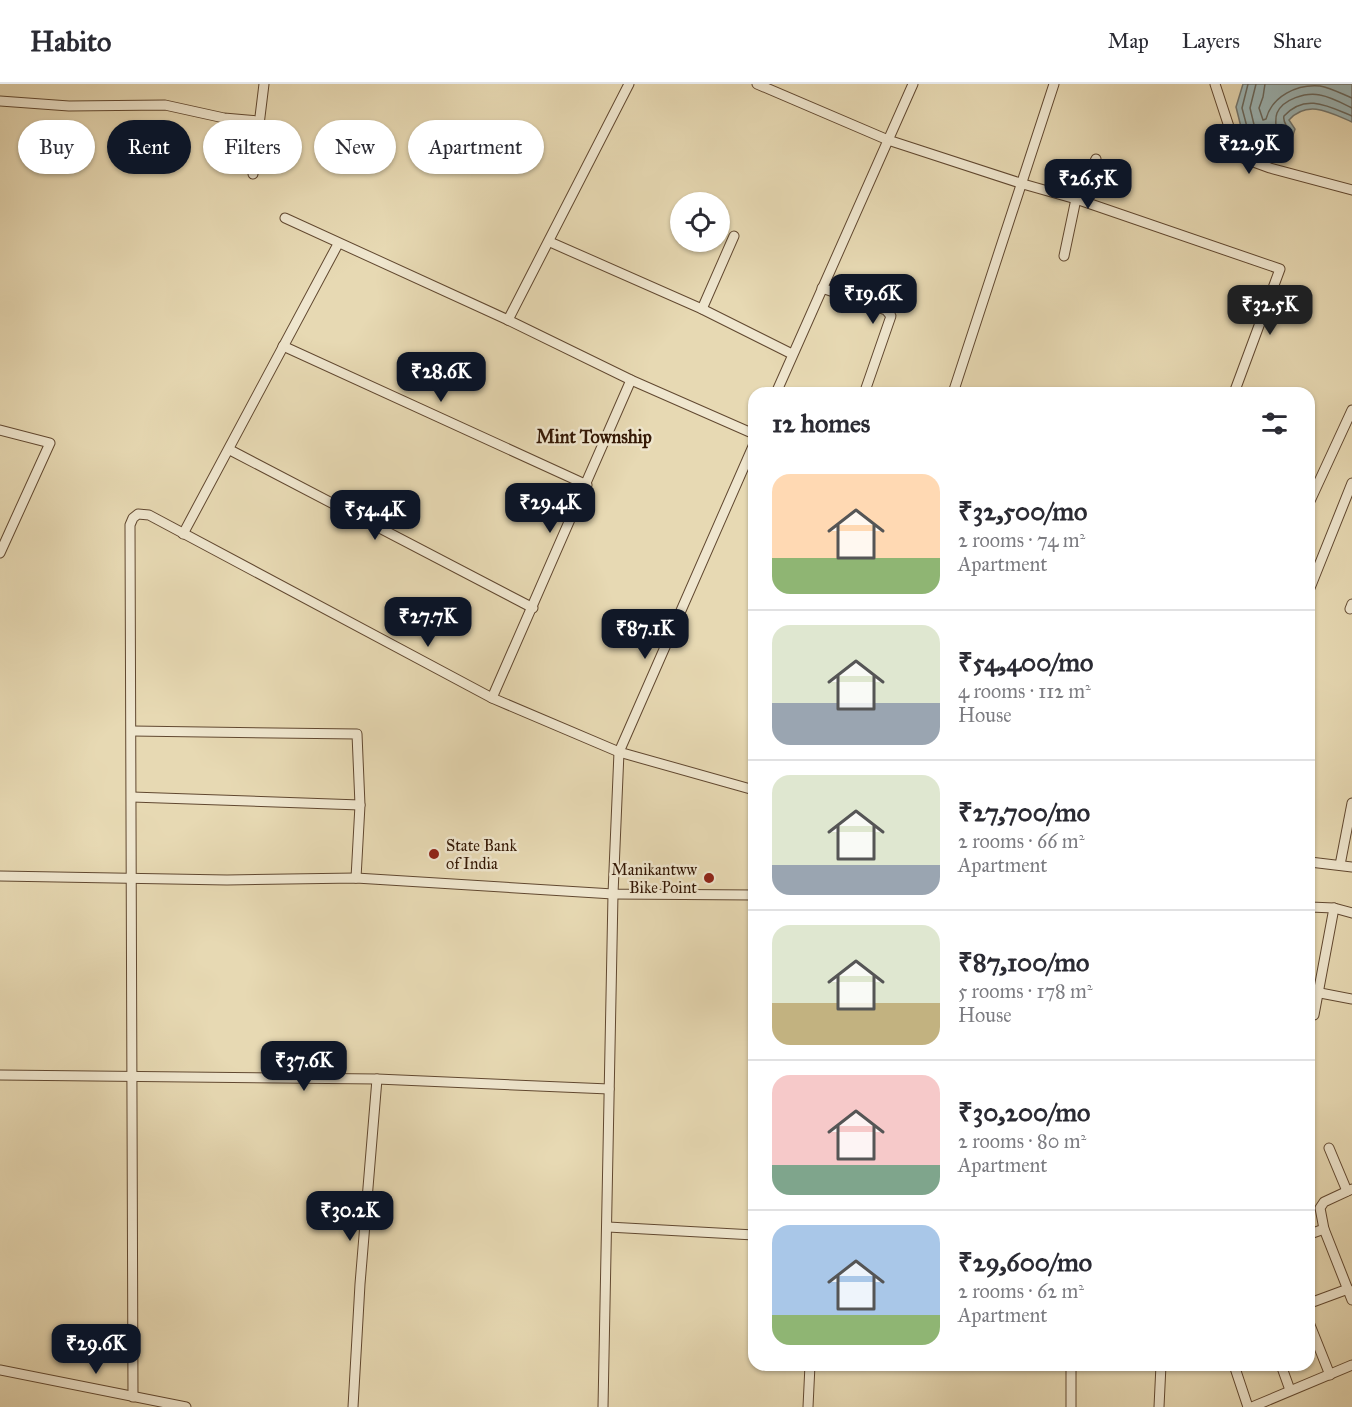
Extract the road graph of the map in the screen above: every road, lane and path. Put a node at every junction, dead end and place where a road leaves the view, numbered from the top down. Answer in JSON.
{"nodes":[{"id":1,"x":264,"y":84,"type":"edge"},
{"id":2,"x":629,"y":84,"type":"edge"},
{"id":3,"x":757,"y":84,"type":"edge"},
{"id":4,"x":913,"y":84,"type":"edge"},
{"id":5,"x":1054,"y":84,"type":"edge"},
{"id":6,"x":1215,"y":84,"type":"edge"},
{"id":7,"x":0,"y":101,"type":"edge"},
{"id":8,"x":241,"y":120,"type":"edge"},
{"id":9,"x":258,"y":120,"type":"edge"},
{"id":10,"x":888,"y":140,"type":"junction"},
{"id":11,"x":1096,"y":159,"type":"dead end"},
{"id":12,"x":1023,"y":184,"type":"junction"},
{"id":13,"x":1352,"y":190,"type":"edge"},
{"id":14,"x":1076,"y":199,"type":"junction"},
{"id":15,"x":285,"y":218,"type":"dead end"},
{"id":16,"x":734,"y":236,"type":"dead end"},
{"id":17,"x":550,"y":242,"type":"junction"},
{"id":18,"x":338,"y":244,"type":"junction"},
{"id":19,"x":1064,"y":256,"type":"dead end"},
{"id":20,"x":822,"y":288,"type":"junction"},
{"id":21,"x":702,"y":309,"type":"junction"},
{"id":22,"x":508,"y":320,"type":"junction"},
{"id":23,"x":283,"y":346,"type":"junction"},
{"id":24,"x":792,"y":354,"type":"junction"},
{"id":25,"x":631,"y":380,"type":"junction"},
{"id":26,"x":778,"y":387,"type":"edge"},
{"id":27,"x":866,"y":387,"type":"edge"},
{"id":28,"x":955,"y":387,"type":"edge"},
{"id":29,"x":1236,"y":387,"type":"edge"},
{"id":30,"x":1352,"y":410,"type":"edge"},
{"id":31,"x":0,"y":430,"type":"edge"},
{"id":32,"x":748,"y":431,"type":"edge"},
{"id":33,"x":230,"y":450,"type":"junction"},
{"id":34,"x":748,"y":458,"type":"edge"},
{"id":35,"x":587,"y":485,"type":"junction"},
{"id":36,"x":1352,"y":485,"type":"edge"},
{"id":37,"x":1315,"y":490,"type":"edge"},
{"id":38,"x":183,"y":534,"type":"junction"},
{"id":39,"x":0,"y":553,"type":"edge"},
{"id":40,"x":1315,"y":568,"type":"edge"},
{"id":41,"x":532,"y":608,"type":"junction"},
{"id":42,"x":492,"y":698,"type":"junction"},
{"id":43,"x":132,"y":731,"type":"junction"},
{"id":44,"x":619,"y":753,"type":"junction"},
{"id":45,"x":748,"y":788,"type":"edge"},
{"id":46,"x":132,"y":797,"type":"junction"},
{"id":47,"x":1352,"y":803,"type":"edge"},
{"id":48,"x":360,"y":805,"type":"junction"},
{"id":49,"x":1315,"y":862,"type":"edge"},
{"id":50,"x":1340,"y":865,"type":"junction"},
{"id":51,"x":1352,"y":867,"type":"edge"},
{"id":52,"x":0,"y":876,"type":"edge"},
{"id":53,"x":356,"y":878,"type":"junction"},
{"id":54,"x":132,"y":879,"type":"junction"},
{"id":55,"x":613,"y":894,"type":"junction"},
{"id":56,"x":748,"y":895,"type":"edge"},
{"id":57,"x":1315,"y":907,"type":"edge"},
{"id":58,"x":1334,"y":908,"type":"junction"},
{"id":59,"x":1352,"y":913,"type":"edge"},
{"id":60,"x":1315,"y":988,"type":"edge"},
{"id":61,"x":1315,"y":992,"type":"edge"},
{"id":62,"x":1352,"y":999,"type":"edge"},
{"id":63,"x":0,"y":1076,"type":"edge"},
{"id":64,"x":132,"y":1077,"type":"junction"},
{"id":65,"x":377,"y":1079,"type":"junction"},
{"id":66,"x":609,"y":1089,"type":"junction"},
{"id":67,"x":1329,"y":1148,"type":"dead end"},
{"id":68,"x":1349,"y":1190,"type":"edge"},
{"id":69,"x":608,"y":1227,"type":"junction"},
{"id":70,"x":1324,"y":1229,"type":"junction"},
{"id":71,"x":1315,"y":1232,"type":"edge"},
{"id":72,"x":748,"y":1235,"type":"edge"},
{"id":73,"x":1348,"y":1289,"type":"junction"},
{"id":74,"x":1352,"y":1300,"type":"edge"},
{"id":75,"x":1315,"y":1301,"type":"edge"},
{"id":76,"x":1315,"y":1338,"type":"edge"},
{"id":77,"x":1352,"y":1365,"type":"edge"},
{"id":78,"x":0,"y":1370,"type":"edge"},
{"id":79,"x":810,"y":1371,"type":"edge"},
{"id":80,"x":1071,"y":1371,"type":"edge"},
{"id":81,"x":1161,"y":1371,"type":"edge"},
{"id":82,"x":1236,"y":1371,"type":"edge"},
{"id":83,"x":1283,"y":1371,"type":"edge"},
{"id":84,"x":1330,"y":1375,"type":"junction"},
{"id":85,"x":1290,"y":1390,"type":"junction"},
{"id":86,"x":133,"y":1397,"type":"junction"},
{"id":87,"x":186,"y":1407,"type":"edge"},
{"id":88,"x":353,"y":1407,"type":"edge"},
{"id":89,"x":603,"y":1407,"type":"edge"},
{"id":90,"x":808,"y":1407,"type":"edge"},
{"id":91,"x":1071,"y":1407,"type":"edge"},
{"id":92,"x":1159,"y":1407,"type":"edge"},
{"id":93,"x":1250,"y":1407,"type":"edge"}],
"edges":[{"from":1,"to":9,"type":"street"},
{"from":2,"to":17,"type":"street"},
{"from":3,"to":10,"type":"street"},
{"from":4,"to":10,"type":"street"},
{"from":5,"to":12,"type":"street"},
{"from":6,"to":13,"type":"street"},
{"from":7,"to":8,"type":"street"},
{"from":10,"to":12,"type":"street"},
{"from":10,"to":20,"type":"street"},
{"from":11,"to":14,"type":"street"},
{"from":12,"to":14,"type":"street"},
{"from":12,"to":28,"type":"street"},
{"from":14,"to":19,"type":"street"},
{"from":14,"to":29,"type":"street"},
{"from":15,"to":18,"type":"street"},
{"from":16,"to":21,"type":"street"},
{"from":17,"to":21,"type":"street"},
{"from":17,"to":22,"type":"street"},
{"from":18,"to":22,"type":"street"},
{"from":18,"to":23,"type":"street"},
{"from":20,"to":24,"type":"street"},
{"from":20,"to":27,"type":"street"},
{"from":21,"to":24,"type":"street"},
{"from":22,"to":25,"type":"street"},
{"from":23,"to":33,"type":"street"},
{"from":23,"to":35,"type":"street"},
{"from":24,"to":26,"type":"street"},
{"from":25,"to":32,"type":"street"},
{"from":25,"to":35,"type":"street"},
{"from":30,"to":37,"type":"street"},
{"from":31,"to":39,"type":"street"},
{"from":33,"to":38,"type":"street"},
{"from":33,"to":41,"type":"street"},
{"from":34,"to":44,"type":"street"},
{"from":35,"to":41,"type":"street"},
{"from":36,"to":40,"type":"street"},
{"from":38,"to":42,"type":"street"},
{"from":38,"to":43,"type":"street"},
{"from":41,"to":42,"type":"street"},
{"from":42,"to":44,"type":"street"},
{"from":43,"to":46,"type":"street"},
{"from":43,"to":48,"type":"street"},
{"from":44,"to":45,"type":"street"},
{"from":44,"to":55,"type":"street"},
{"from":46,"to":48,"type":"street"},
{"from":46,"to":54,"type":"street"},
{"from":47,"to":50,"type":"street"},
{"from":48,"to":53,"type":"street"},
{"from":49,"to":50,"type":"street"},
{"from":50,"to":51,"type":"street"},
{"from":52,"to":54,"type":"street"},
{"from":53,"to":54,"type":"street"},
{"from":53,"to":55,"type":"street"},
{"from":54,"to":64,"type":"street"},
{"from":55,"to":56,"type":"street"},
{"from":55,"to":66,"type":"street"},
{"from":57,"to":58,"type":"street"},
{"from":58,"to":59,"type":"street"},
{"from":58,"to":60,"type":"street"},
{"from":61,"to":62,"type":"street"},
{"from":63,"to":64,"type":"street"},
{"from":64,"to":65,"type":"street"},
{"from":64,"to":86,"type":"street"},
{"from":65,"to":66,"type":"street"},
{"from":65,"to":88,"type":"street"},
{"from":66,"to":69,"type":"street"},
{"from":67,"to":68,"type":"street"},
{"from":68,"to":70,"type":"street"},
{"from":69,"to":72,"type":"street"},
{"from":69,"to":89,"type":"street"},
{"from":70,"to":71,"type":"street"},
{"from":70,"to":73,"type":"street"},
{"from":73,"to":74,"type":"street"},
{"from":73,"to":75,"type":"street"},
{"from":76,"to":84,"type":"street"},
{"from":77,"to":84,"type":"street"},
{"from":78,"to":86,"type":"street"},
{"from":79,"to":90,"type":"street"},
{"from":80,"to":91,"type":"street"},
{"from":81,"to":92,"type":"street"},
{"from":82,"to":93,"type":"street"},
{"from":83,"to":85,"type":"street"},
{"from":84,"to":85,"type":"street"},
{"from":85,"to":93,"type":"street"},
{"from":86,"to":87,"type":"street"}]}
